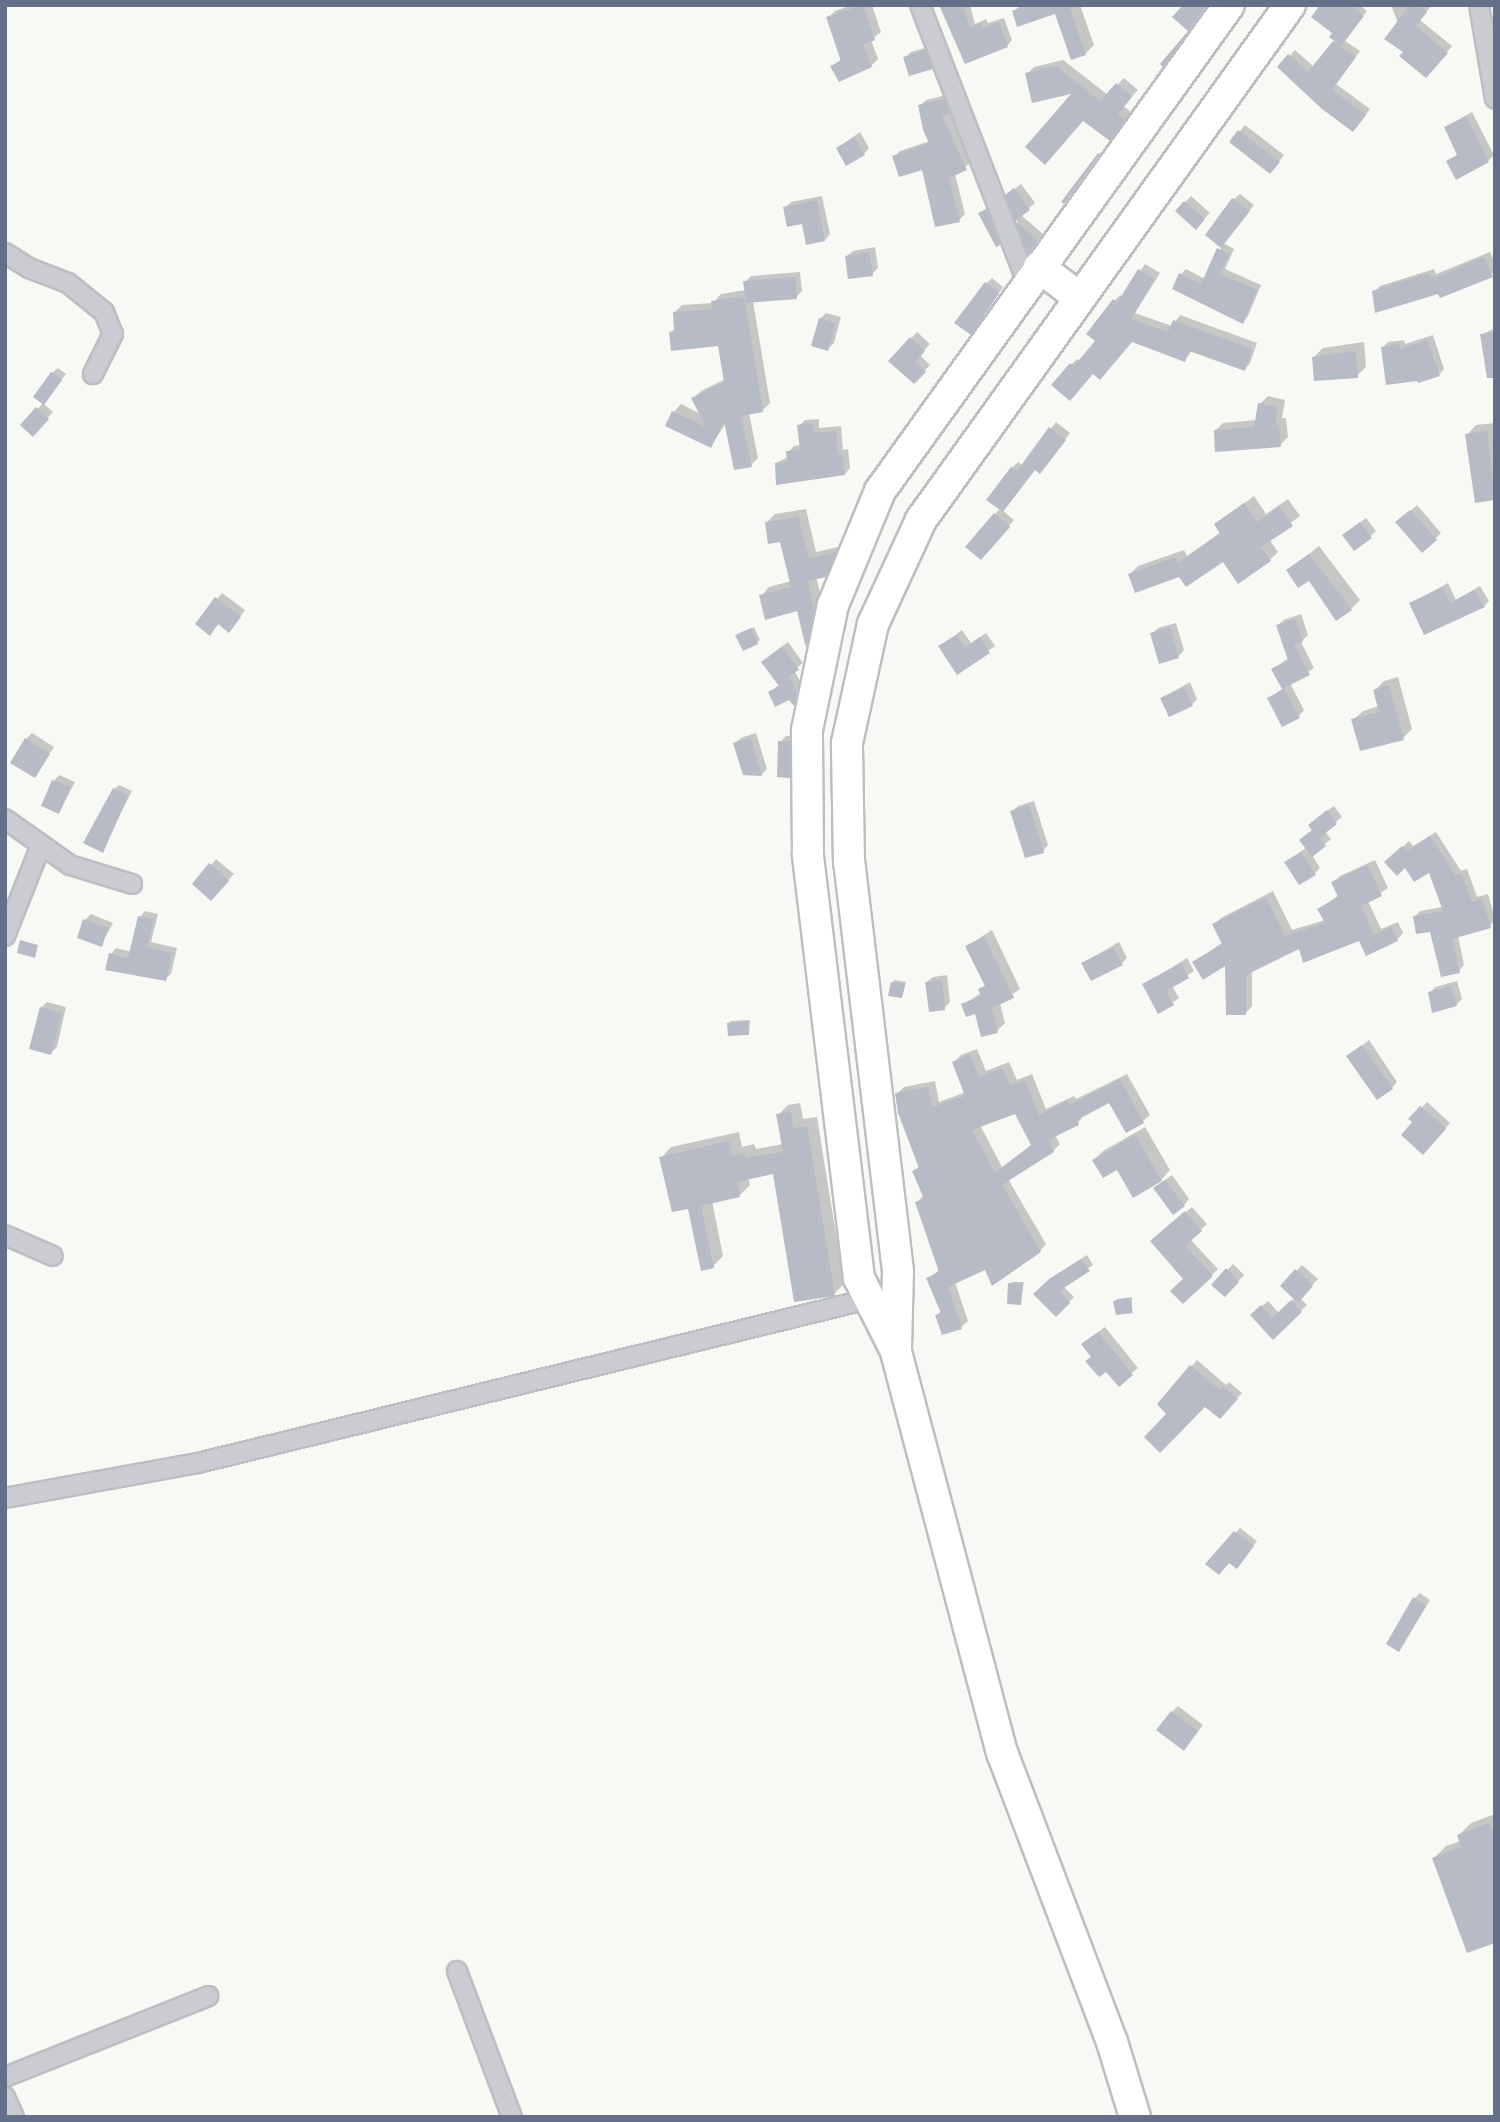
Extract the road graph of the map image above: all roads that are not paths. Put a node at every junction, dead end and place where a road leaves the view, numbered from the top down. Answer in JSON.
{"nodes":[{"id":1,"x":920,"y":5,"type":"edge"},
{"id":2,"x":1229,"y":5,"type":"edge"},
{"id":3,"x":1290,"y":5,"type":"edge"},
{"id":4,"x":1479,"y":5,"type":"edge"},
{"id":5,"x":1495,"y":99,"type":"edge"},
{"id":6,"x":5,"y":253,"type":"edge"},
{"id":7,"x":1033,"y":275,"type":"junction"},
{"id":8,"x":1080,"y":298,"type":"junction"},
{"id":9,"x":93,"y":374,"type":"dead end"},
{"id":10,"x":880,"y":491,"type":"junction"},
{"id":11,"x":921,"y":520,"type":"junction"},
{"id":12,"x":5,"y":819,"type":"edge"},
{"id":13,"x":41,"y":845,"type":"junction"},
{"id":14,"x":132,"y":884,"type":"dead end"},
{"id":15,"x":5,"y":936,"type":"edge"},
{"id":16,"x":5,"y":1235,"type":"edge"},
{"id":17,"x":53,"y":1256,"type":"dead end"},
{"id":18,"x":883,"y":1296,"type":"junction"},
{"id":19,"x":5,"y":1499,"type":"edge"},
{"id":20,"x":457,"y":1972,"type":"dead end"},
{"id":21,"x":209,"y":1996,"type":"dead end"},
{"id":22,"x":5,"y":2077,"type":"edge"},
{"id":23,"x":5,"y":2098,"type":"edge"},
{"id":24,"x":13,"y":2117,"type":"edge"},
{"id":25,"x":512,"y":2117,"type":"edge"},
{"id":26,"x":1135,"y":2117,"type":"edge"}],
"edges":[{"from":1,"to":7,"type":"street"},
{"from":2,"to":7,"type":"highway"},
{"from":3,"to":8,"type":"highway"},
{"from":4,"to":5,"type":"street"},
{"from":6,"to":9,"type":"street"},
{"from":7,"to":8,"type":"highway"},
{"from":7,"to":10,"type":"highway"},
{"from":8,"to":11,"type":"highway"},
{"from":10,"to":11,"type":"highway"},
{"from":10,"to":18,"type":"highway"},
{"from":11,"to":18,"type":"highway"},
{"from":12,"to":13,"type":"street"},
{"from":13,"to":14,"type":"street"},
{"from":13,"to":15,"type":"street"},
{"from":16,"to":17,"type":"street"},
{"from":18,"to":19,"type":"street"},
{"from":18,"to":26,"type":"highway"},
{"from":20,"to":25,"type":"street"},
{"from":21,"to":22,"type":"street"},
{"from":23,"to":24,"type":"street"}]}
